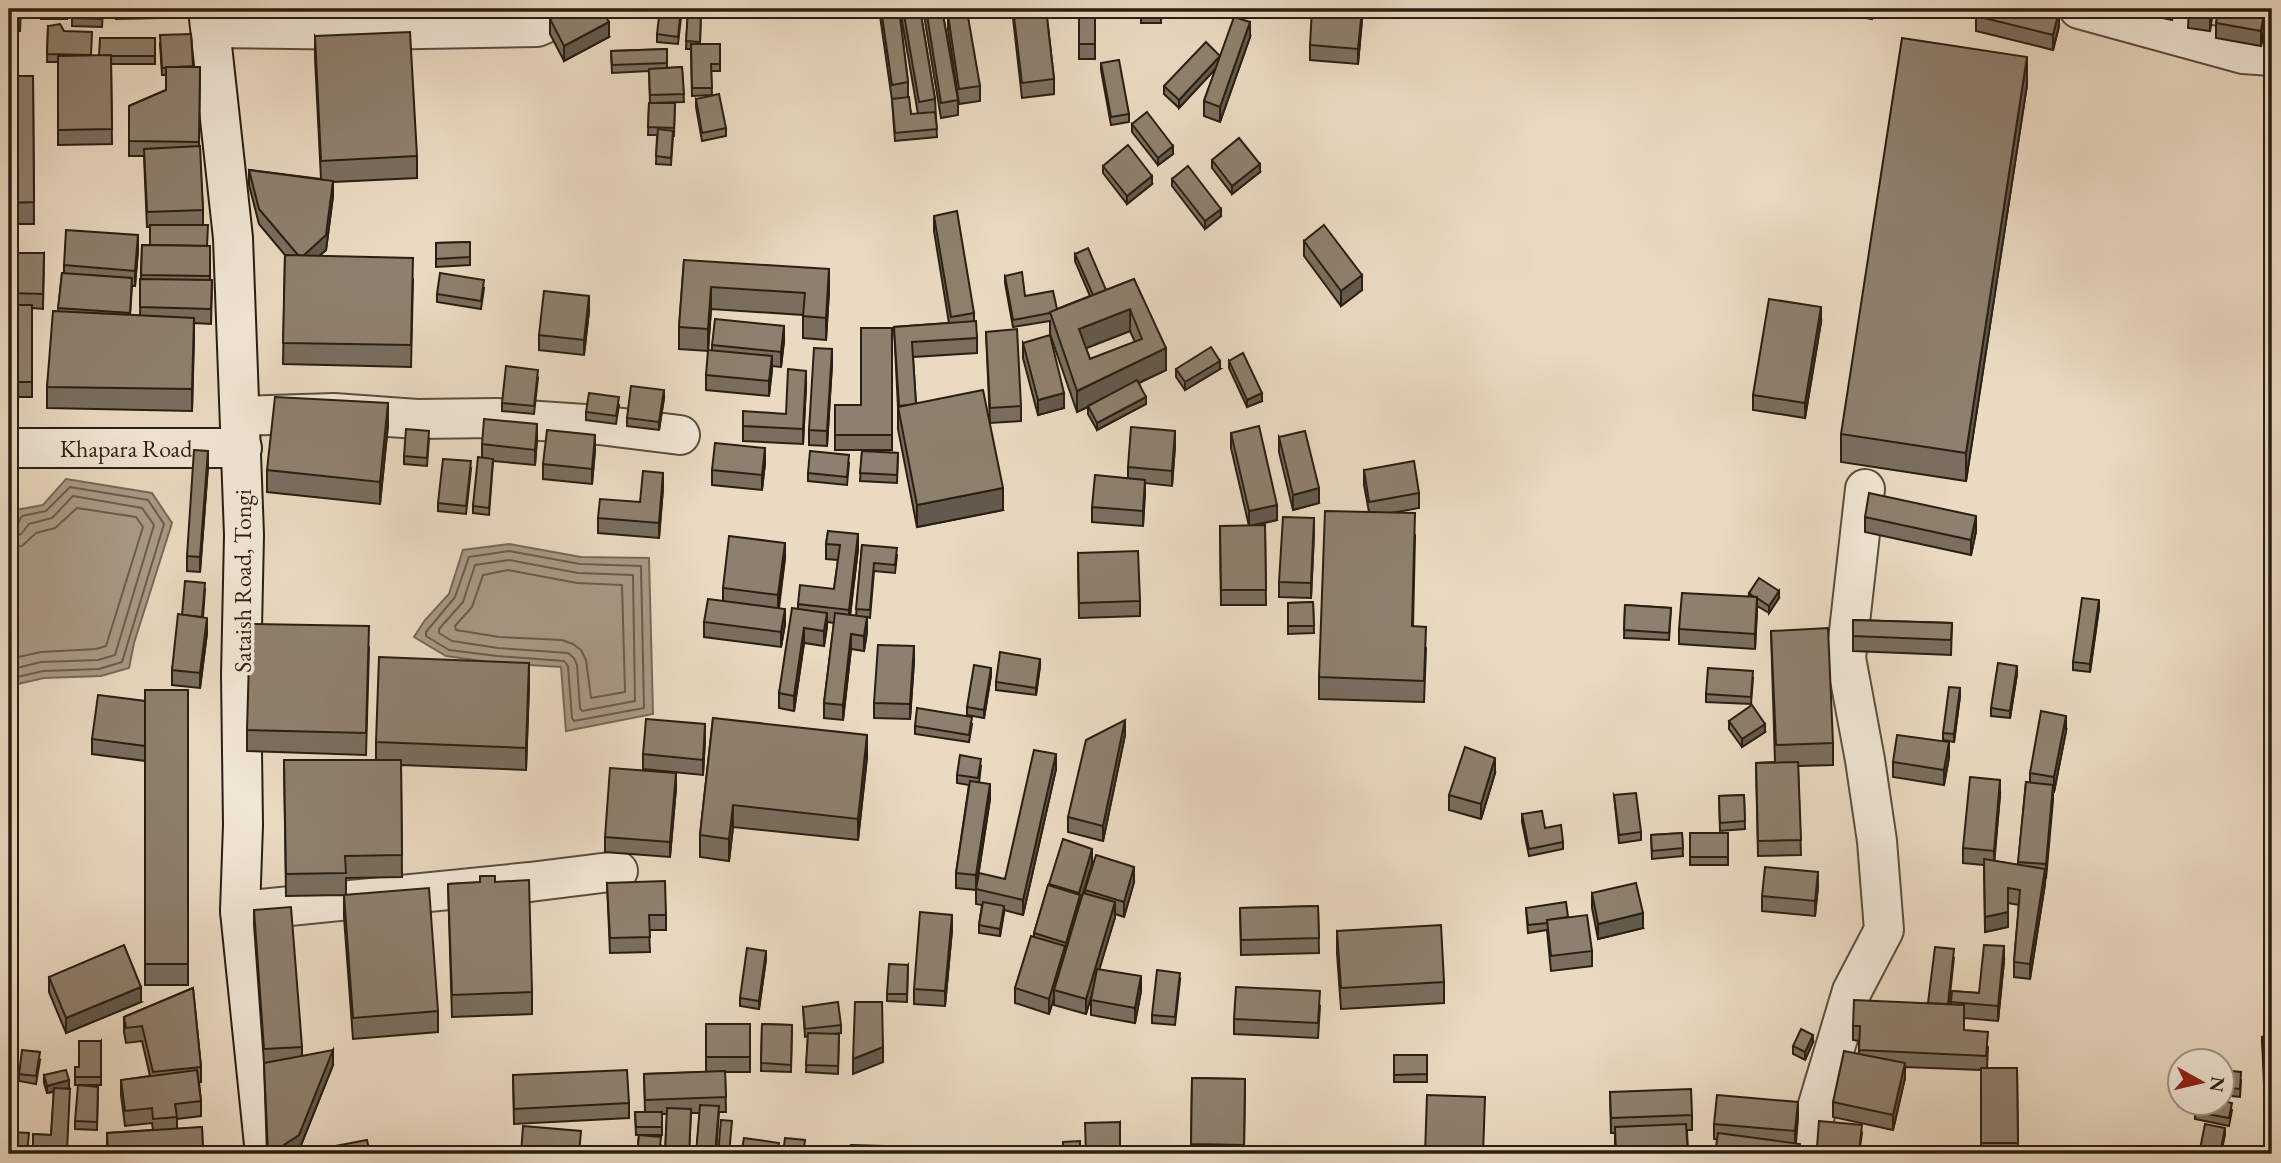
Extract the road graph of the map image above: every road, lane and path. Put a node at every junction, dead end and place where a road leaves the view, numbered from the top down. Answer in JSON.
{"nodes":[{"id":1,"x":579,"y":9,"type":"edge"},
{"id":2,"x":2079,"y":9,"type":"edge"},
{"id":3,"x":210,"y":18,"type":"edge"},
{"id":4,"x":2272,"y":55,"type":"edge"},
{"id":5,"x":241,"y":432,"type":"junction"},
{"id":6,"x":680,"y":435,"type":"dead end"},
{"id":7,"x":9,"y":449,"type":"edge"},
{"id":8,"x":1866,"y":489,"type":"dead end"},
{"id":9,"x":618,"y":871,"type":"dead end"},
{"id":10,"x":240,"y":911,"type":"junction"},
{"id":11,"x":265,"y":1154,"type":"edge"},
{"id":12,"x":1811,"y":1154,"type":"edge"}],
"edges":[{"from":1,"to":3,"type":"street"},
{"from":2,"to":4,"type":"street"},
{"from":3,"to":5,"type":"street","name":"Sataish Road, Tongi"},
{"from":5,"to":6,"type":"street","name":"Khapara Road"},
{"from":5,"to":7,"type":"street","name":"Khapara Road"},
{"from":5,"to":10,"type":"street","name":"Sataish Road, Tongi"},
{"from":8,"to":12,"type":"street"},
{"from":9,"to":10,"type":"street"},
{"from":10,"to":11,"type":"street","name":"Sataish Road, Tongi"}]}
